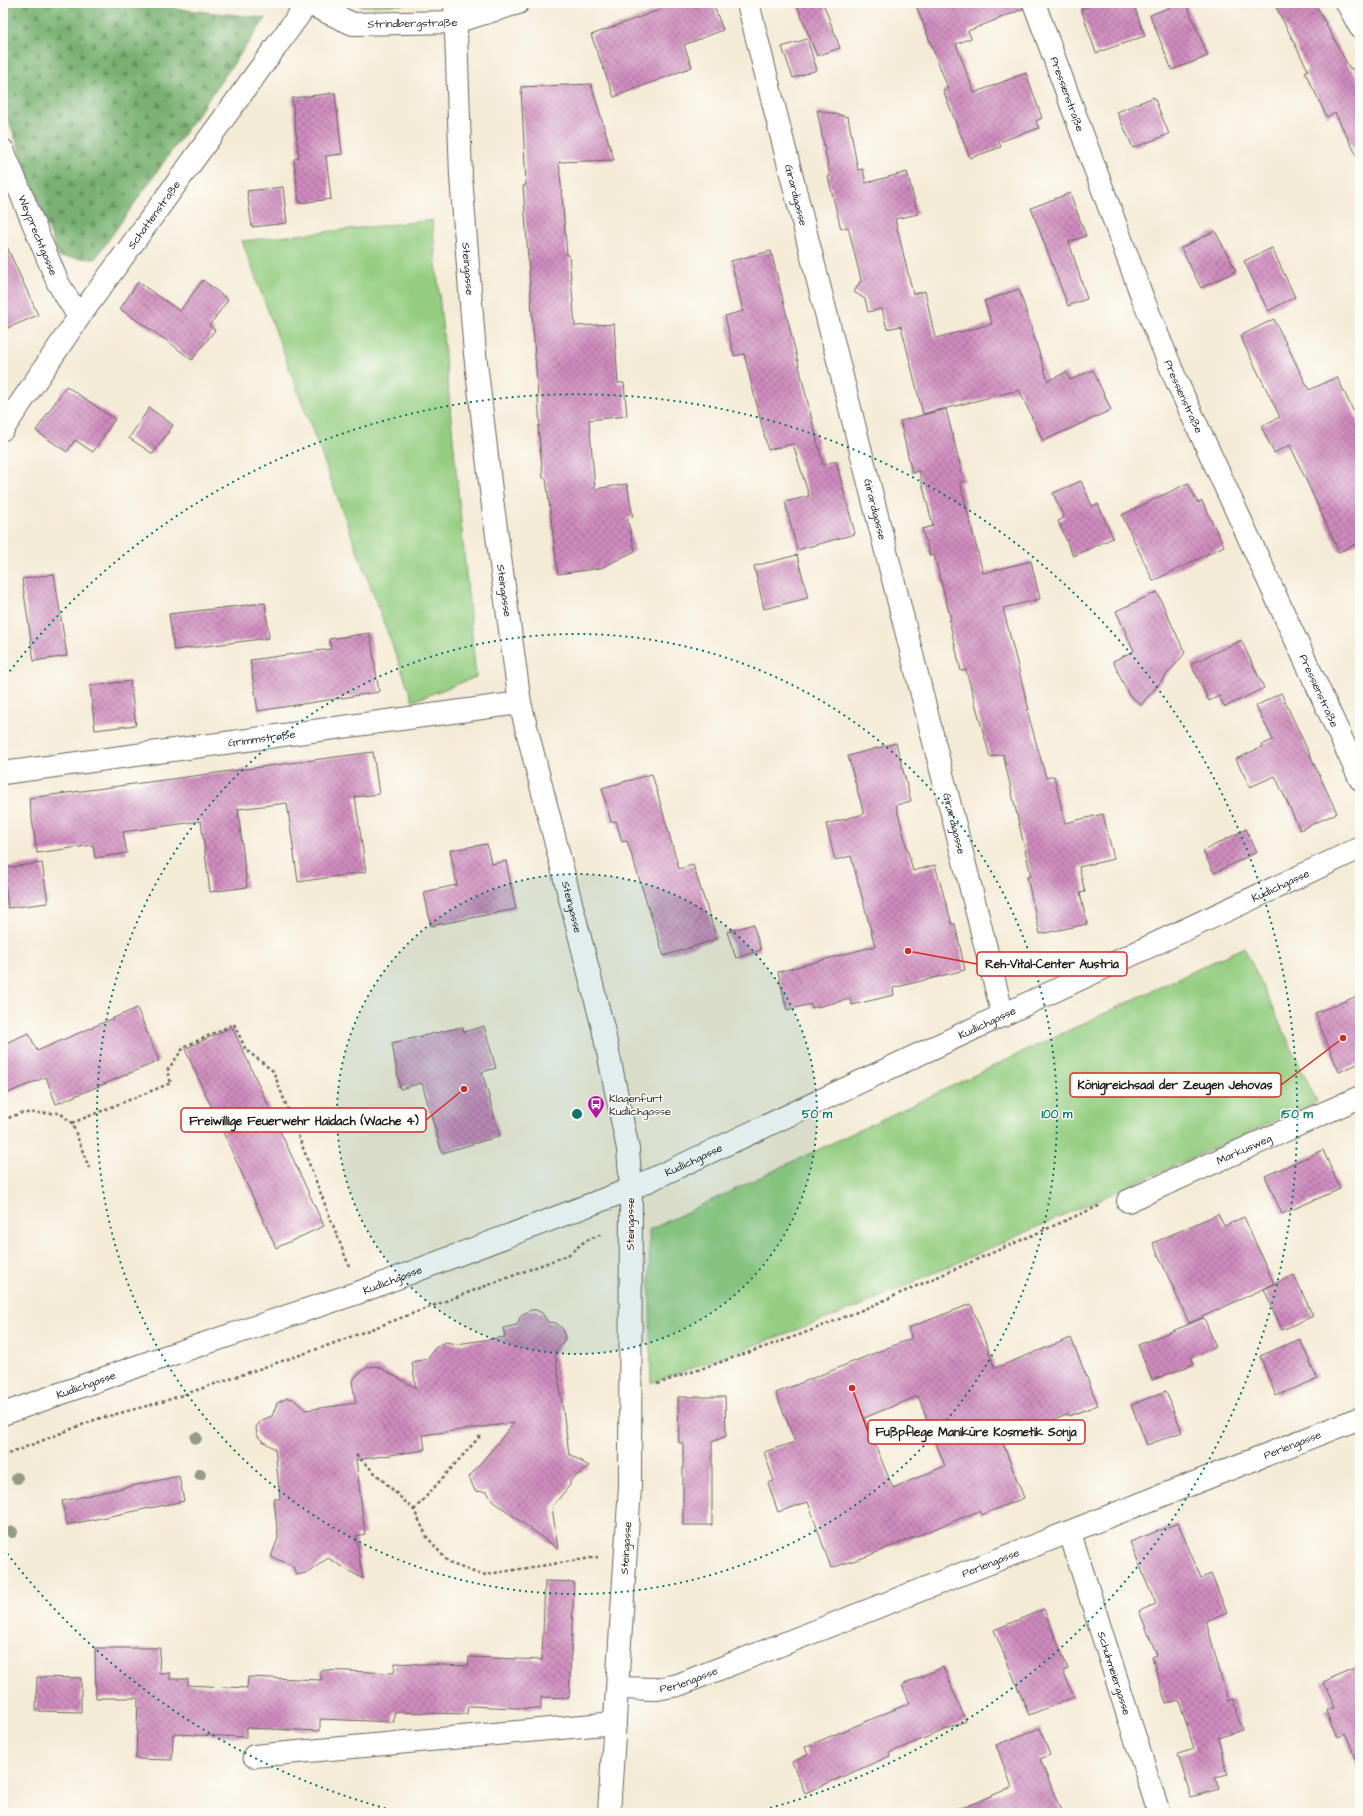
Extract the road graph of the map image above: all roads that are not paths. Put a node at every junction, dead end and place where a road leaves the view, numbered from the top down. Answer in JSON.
{"nodes":[{"id":1,"x":307,"y":3,"type":"edge"},
{"id":2,"x":518,"y":3,"type":"edge"},
{"id":3,"x":748,"y":3,"type":"edge"},
{"id":4,"x":1034,"y":3,"type":"edge"},
{"id":5,"x":1347,"y":3,"type":"edge"},
{"id":6,"x":455,"y":12,"type":"edge"},
{"id":7,"x":1360,"y":27,"type":"edge"},
{"id":8,"x":3,"y":150,"type":"edge"},
{"id":9,"x":79,"y":317,"type":"junction"},
{"id":10,"x":3,"y":429,"type":"edge"},
{"id":11,"x":520,"y":703,"type":"junction"},
{"id":12,"x":3,"y":772,"type":"edge"},
{"id":13,"x":1360,"y":779,"type":"edge"},
{"id":14,"x":1360,"y":848,"type":"edge"},
{"id":15,"x":1003,"y":1016,"type":"junction"},
{"id":16,"x":1360,"y":1097,"type":"edge"},
{"id":17,"x":631,"y":1189,"type":"junction"},
{"id":18,"x":1128,"y":1201,"type":"road end"},
{"id":19,"x":3,"y":1414,"type":"edge"},
{"id":20,"x":1360,"y":1418,"type":"edge"},
{"id":21,"x":1070,"y":1533,"type":"junction"},
{"id":22,"x":618,"y":1688,"type":"junction"},
{"id":23,"x":615,"y":1724,"type":"junction"},
{"id":24,"x":254,"y":1756,"type":"dead end"},
{"id":25,"x":609,"y":1813,"type":"edge"},
{"id":26,"x":1159,"y":1813,"type":"edge"}],
"edges":[{"from":1,"to":6,"type":"street","name":"Strindbergstraße"},
{"from":1,"to":9,"type":"street","name":"Schattenstraße"},
{"from":2,"to":6,"type":"street","name":"Strindbergstraße"},
{"from":3,"to":15,"type":"street","name":"Girardigasse"},
{"from":4,"to":13,"type":"street","name":"Pressienstraße"},
{"from":5,"to":7,"type":"street"},
{"from":6,"to":11,"type":"street","name":"Steingasse"},
{"from":8,"to":9,"type":"street","name":"Weyprechtgasse"},
{"from":9,"to":10,"type":"street","name":"Schattenstraße"},
{"from":11,"to":12,"type":"street","name":"Grimmstraße"},
{"from":11,"to":17,"type":"street","name":"Steingasse"},
{"from":14,"to":15,"type":"street","name":"Kudlichgasse"},
{"from":15,"to":17,"type":"street","name":"Kudlichgasse"},
{"from":16,"to":18,"type":"street","name":"Markusweg"},
{"from":17,"to":19,"type":"street","name":"Kudlichgasse"},
{"from":17,"to":22,"type":"street","name":"Steingasse"},
{"from":20,"to":21,"type":"street","name":"Perlengasse"},
{"from":21,"to":22,"type":"street","name":"Perlengasse"},
{"from":21,"to":26,"type":"street","name":"Schuhmeiergasse"},
{"from":22,"to":23,"type":"street","name":"Steingasse"},
{"from":23,"to":24,"type":"street"},
{"from":23,"to":25,"type":"street","name":"Steingasse"}]}
